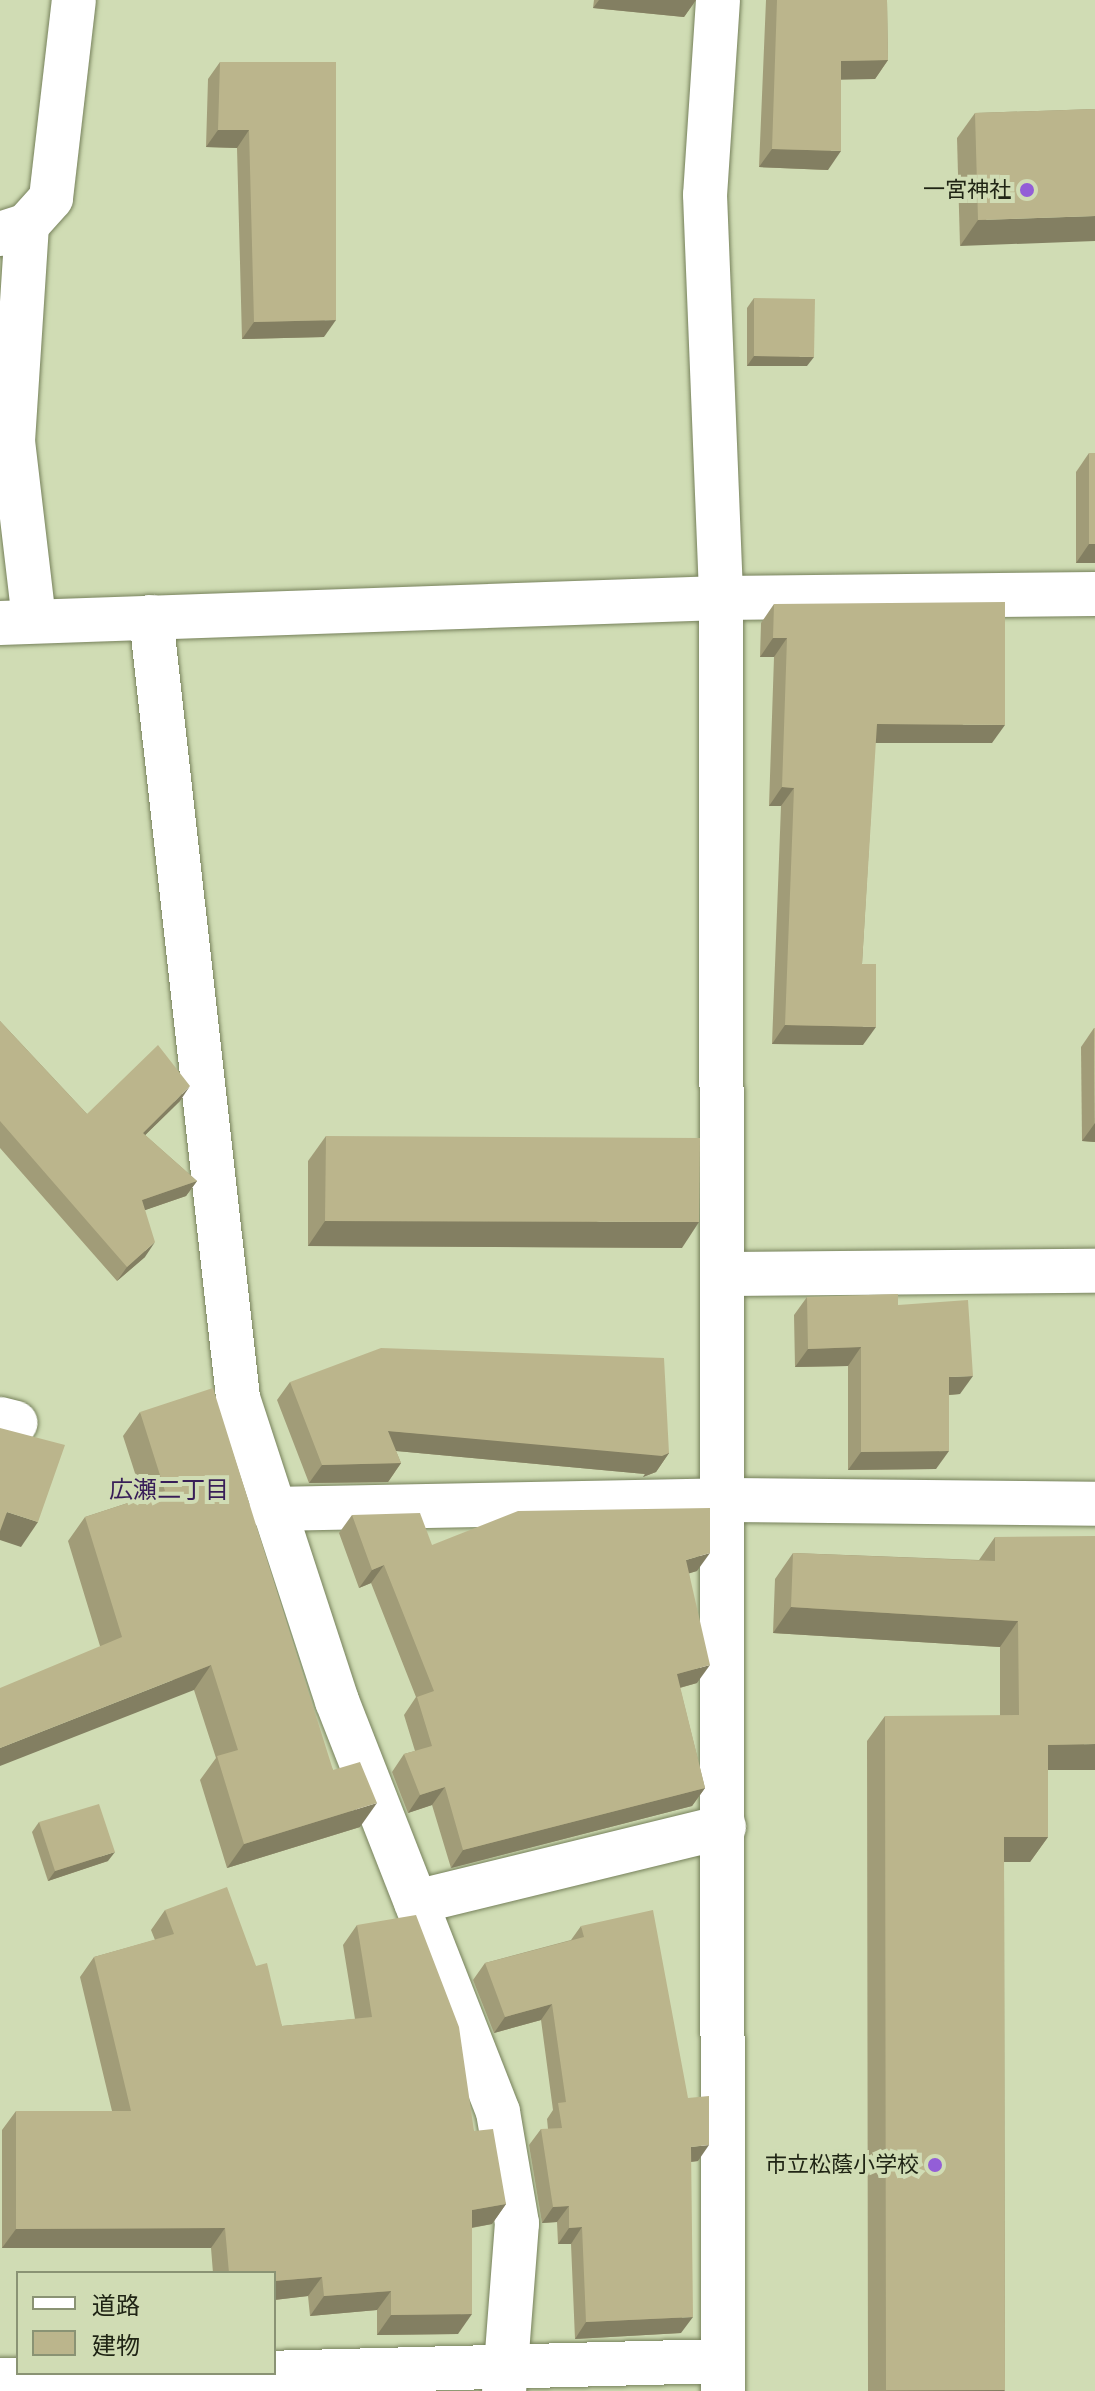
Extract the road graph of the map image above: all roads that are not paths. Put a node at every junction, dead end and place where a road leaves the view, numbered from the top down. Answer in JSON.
{"nodes":[{"id":1,"x":74,"y":0,"type":"edge"},
{"id":2,"x":718,"y":0,"type":"edge"},
{"id":3,"x":13,"y":229,"type":"edge"},
{"id":4,"x":1095,"y":594,"type":"edge"},
{"id":5,"x":721,"y":598,"type":"junction"},
{"id":6,"x":151,"y":617,"type":"junction"},
{"id":7,"x":17,"y":622,"type":"edge"},
{"id":8,"x":1095,"y":1271,"type":"edge"},
{"id":9,"x":724,"y":1274,"type":"junction"},
{"id":10,"x":726,"y":1500,"type":"junction"},
{"id":11,"x":1095,"y":1504,"type":"edge"},
{"id":12,"x":271,"y":1509,"type":"junction"},
{"id":13,"x":724,"y":1827,"type":"junction"},
{"id":14,"x":416,"y":1902,"type":"junction"},
{"id":15,"x":722,"y":2376,"type":"edge"},
{"id":16,"x":0,"y":2380,"type":"edge"},
{"id":17,"x":505,"y":2382,"type":"edge"}],
"edges":[{"from":1,"to":3,"type":"street"},
{"from":2,"to":5,"type":"street"},
{"from":3,"to":7,"type":"street"},
{"from":4,"to":5,"type":"street"},
{"from":5,"to":6,"type":"street"},
{"from":5,"to":9,"type":"street"},
{"from":6,"to":7,"type":"street"},
{"from":6,"to":12,"type":"street"},
{"from":8,"to":9,"type":"street"},
{"from":9,"to":10,"type":"street"},
{"from":10,"to":11,"type":"street"},
{"from":10,"to":12,"type":"street"},
{"from":10,"to":13,"type":"street"},
{"from":12,"to":14,"type":"street"},
{"from":13,"to":14,"type":"street"},
{"from":13,"to":15,"type":"street"},
{"from":14,"to":17,"type":"street"},
{"from":15,"to":17,"type":"street"},
{"from":16,"to":17,"type":"street"}]}
